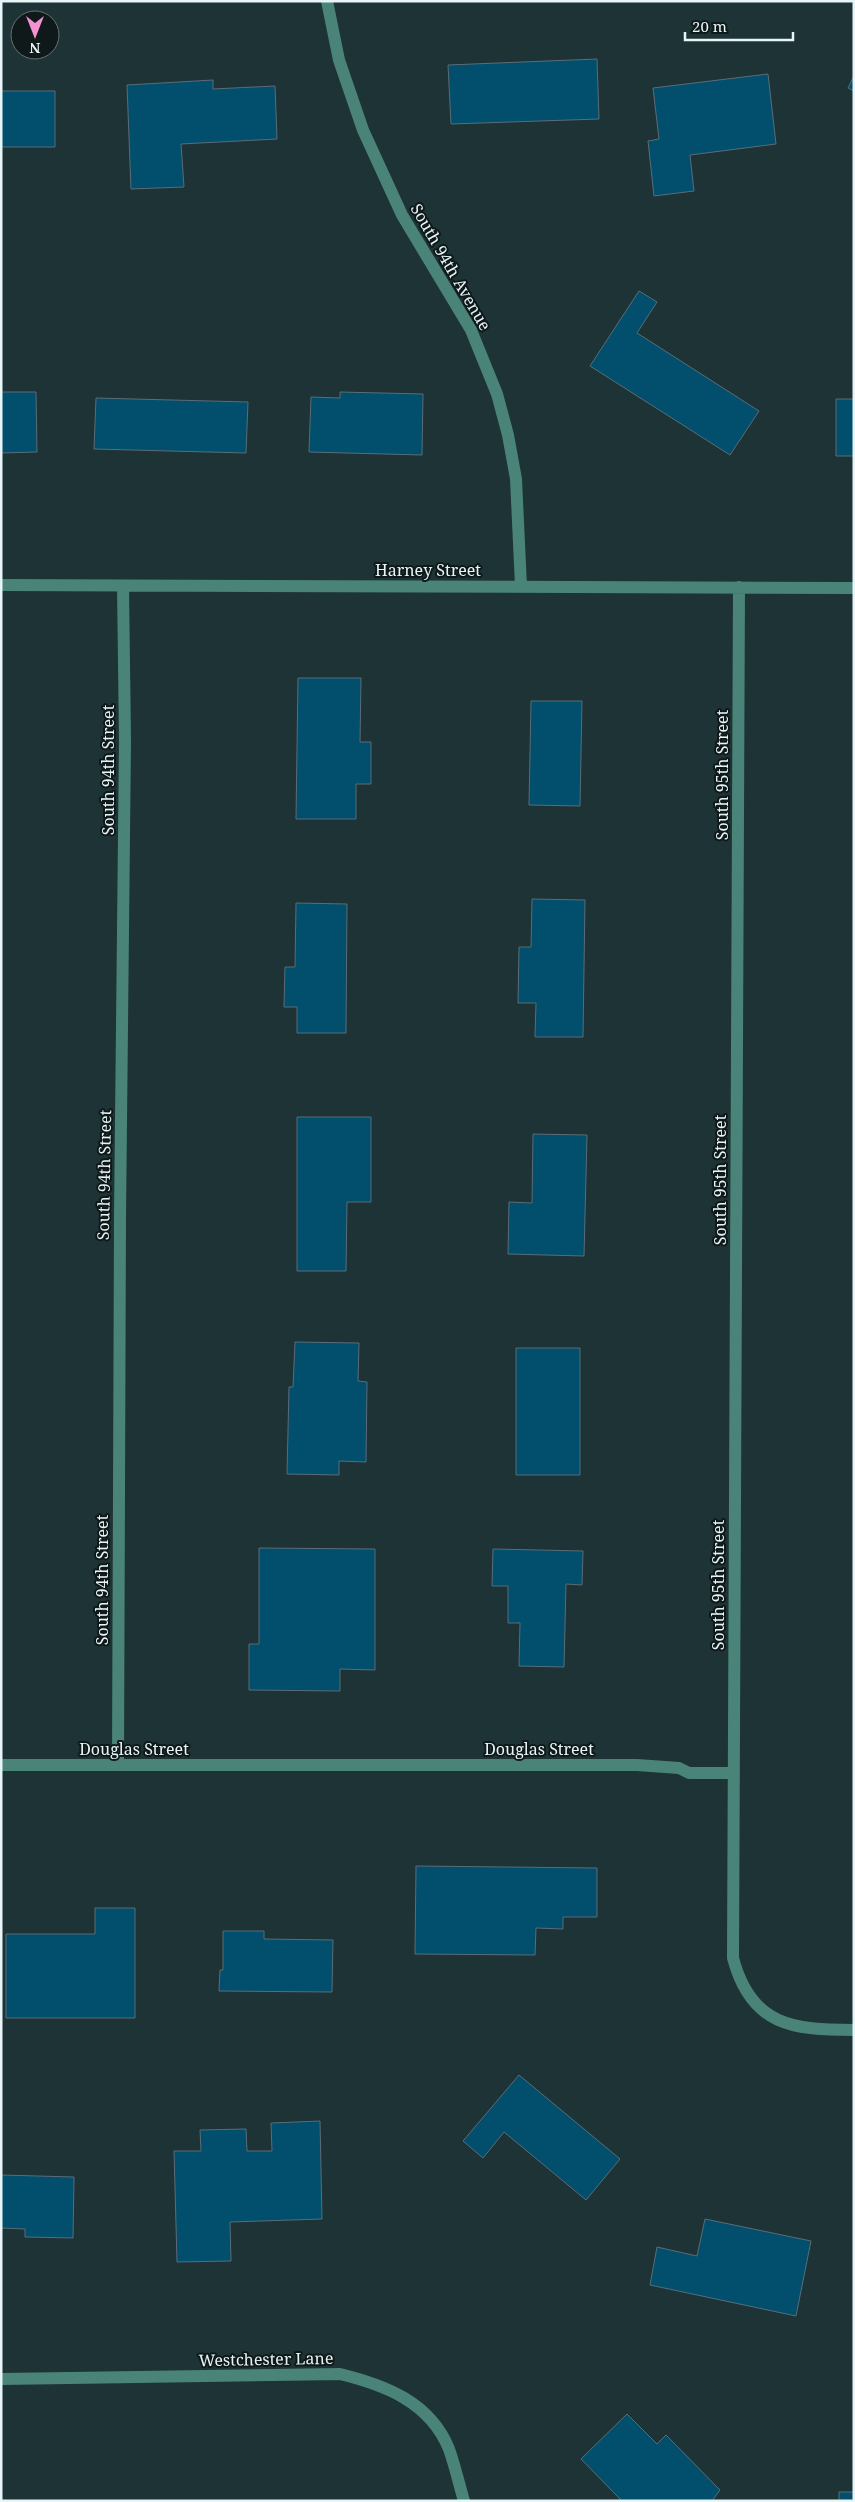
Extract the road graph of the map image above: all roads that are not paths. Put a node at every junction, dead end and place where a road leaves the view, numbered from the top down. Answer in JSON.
{"nodes":[{"id":1,"x":327,"y":1,"type":"edge"},
{"id":2,"x":1,"y":585,"type":"edge"},
{"id":3,"x":123,"y":586,"type":"junction"},
{"id":4,"x":521,"y":586,"type":"junction"},
{"id":5,"x":739,"y":587,"type":"junction"},
{"id":6,"x":854,"y":588,"type":"edge"},
{"id":7,"x":1,"y":1765,"type":"edge"},
{"id":8,"x":118,"y":1765,"type":"junction"},
{"id":9,"x":734,"y":1773,"type":"junction"},
{"id":10,"x":854,"y":2030,"type":"edge"},
{"id":11,"x":1,"y":2379,"type":"edge"},
{"id":12,"x":464,"y":2501,"type":"edge"}],
"edges":[{"from":1,"to":4,"type":"street","name":"South 94th Avenue"},
{"from":2,"to":3,"type":"street","name":"Harney Street"},
{"from":3,"to":4,"type":"street","name":"Harney Street"},
{"from":3,"to":8,"type":"street","name":"South 94th Street"},
{"from":4,"to":5,"type":"street","name":"Harney Street"},
{"from":5,"to":6,"type":"street","name":"Harney Street"},
{"from":5,"to":9,"type":"street","name":"South 95th Street"},
{"from":7,"to":8,"type":"street","name":"Douglas Street"},
{"from":8,"to":9,"type":"street","name":"Douglas Street"},
{"from":9,"to":10,"type":"street"},
{"from":11,"to":12,"type":"street","name":"Westchester Lane"}]}
